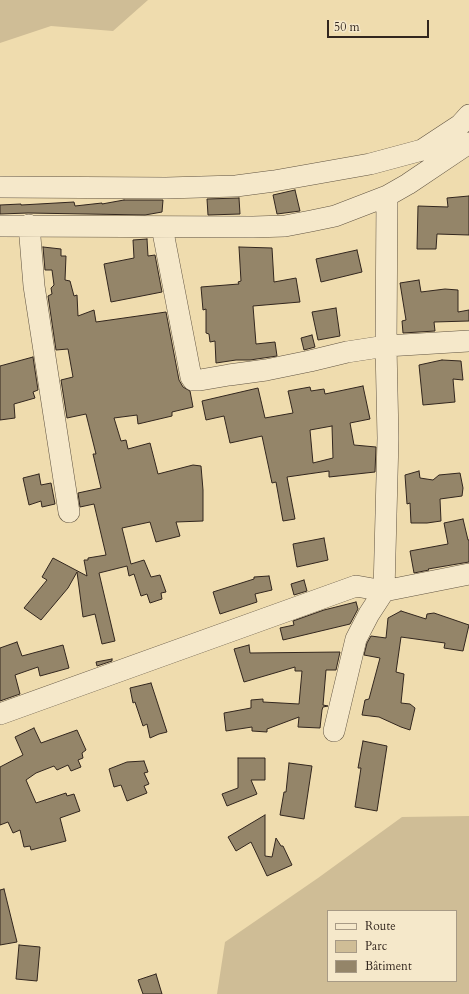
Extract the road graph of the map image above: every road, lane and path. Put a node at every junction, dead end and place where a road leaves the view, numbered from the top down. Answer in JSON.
{"nodes":[{"id":1,"x":469,"y":115,"type":"edge"},
{"id":2,"x":469,"y":143,"type":"edge"},
{"id":3,"x":0,"y":187,"type":"edge"},
{"id":4,"x":387,"y":196,"type":"junction"},
{"id":5,"x":29,"y":225,"type":"junction"},
{"id":6,"x":0,"y":226,"type":"edge"},
{"id":7,"x":162,"y":227,"type":"junction"},
{"id":8,"x":469,"y":341,"type":"edge"},
{"id":9,"x":386,"y":346,"type":"junction"},
{"id":10,"x":69,"y":512,"type":"dead end"},
{"id":11,"x":469,"y":574,"type":"edge"},
{"id":12,"x":384,"y":591,"type":"junction"},
{"id":13,"x":0,"y":714,"type":"edge"},
{"id":14,"x":334,"y":731,"type":"dead end"}],
"edges":[{"from":1,"to":3,"type":"street"},
{"from":2,"to":4,"type":"street"},
{"from":4,"to":7,"type":"street"},
{"from":4,"to":9,"type":"street"},
{"from":5,"to":6,"type":"street"},
{"from":5,"to":7,"type":"street"},
{"from":5,"to":10,"type":"street"},
{"from":7,"to":9,"type":"street"},
{"from":8,"to":9,"type":"street"},
{"from":9,"to":12,"type":"street"},
{"from":11,"to":12,"type":"street"},
{"from":12,"to":13,"type":"street"},
{"from":12,"to":14,"type":"street"}]}
